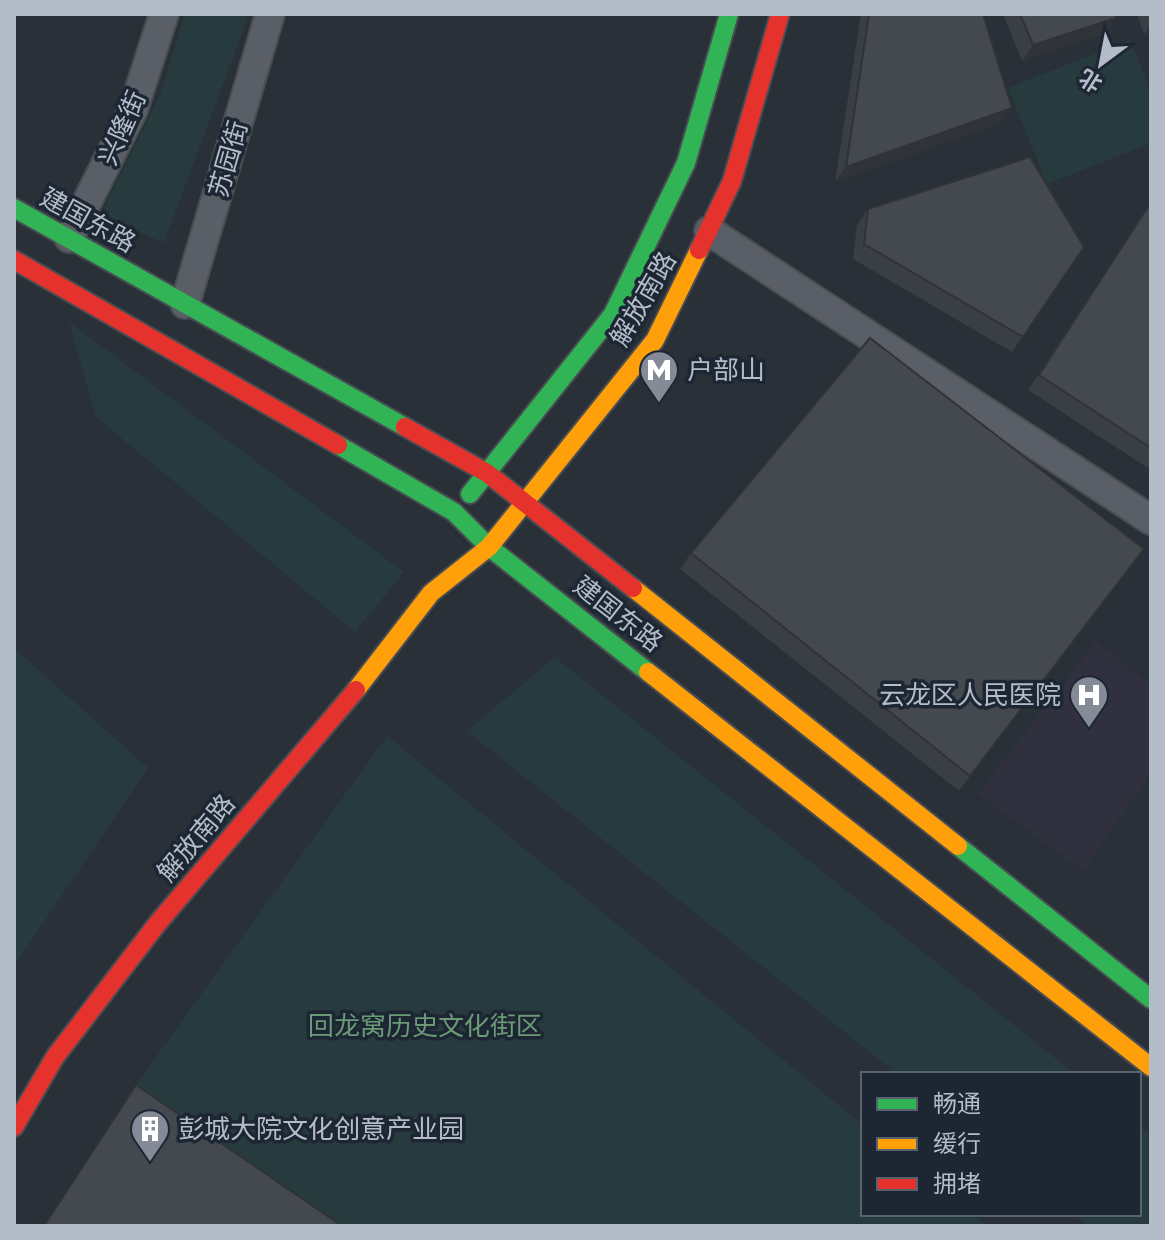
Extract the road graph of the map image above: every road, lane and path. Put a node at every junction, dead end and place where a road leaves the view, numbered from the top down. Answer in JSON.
{"nodes":[{"id":1,"x":164,"y":14,"type":"edge"},
{"id":2,"x":270,"y":14,"type":"edge"},
{"id":3,"x":729,"y":14,"type":"edge"},
{"id":4,"x":780,"y":14,"type":"edge"},
{"id":5,"x":14,"y":208,"type":"edge"},
{"id":6,"x":709,"y":231,"type":"junction"},
{"id":7,"x":69,"y":238,"type":"junction"},
{"id":8,"x":14,"y":260,"type":"edge"},
{"id":9,"x":185,"y":304,"type":"junction"},
{"id":10,"x":487,"y":473,"type":"junction"},
{"id":11,"x":525,"y":504,"type":"junction"},
{"id":12,"x":454,"y":512,"type":"junction"},
{"id":13,"x":1151,"y":520,"type":"edge"},
{"id":14,"x":447,"y":539,"type":"dead end"},
{"id":15,"x":489,"y":547,"type":"junction"},
{"id":16,"x":439,"y":566,"type":"dead end"},
{"id":17,"x":431,"y":593,"type":"junction"},
{"id":18,"x":1151,"y":999,"type":"edge"},
{"id":19,"x":1151,"y":1067,"type":"edge"},
{"id":20,"x":14,"y":1127,"type":"edge"}],
"edges":[{"from":1,"to":7,"type":"street","name":"兴隆街"},
{"from":2,"to":9,"type":"street","name":"苏园街"},
{"from":3,"to":10,"type":"main road","name":"解放南路"},
{"from":4,"to":6,"type":"main road","name":"解放南路"},
{"from":5,"to":7,"type":"main road","name":"建国东路"},
{"from":6,"to":11,"type":"main road","name":"解放南路"},
{"from":6,"to":13,"type":"street"},
{"from":7,"to":9,"type":"main road","name":"建国东路"},
{"from":8,"to":12,"type":"main road","name":"建国东路"},
{"from":9,"to":10,"type":"main road","name":"建国东路"},
{"from":10,"to":11,"type":"main road","name":"建国东路"},
{"from":10,"to":12,"type":"main road","name":"解放南路"},
{"from":11,"to":15,"type":"main road","name":"解放南路"},
{"from":11,"to":18,"type":"main road","name":"建国东路"},
{"from":12,"to":14,"type":"main road","name":"解放南路"},
{"from":12,"to":15,"type":"main road","name":"建国东路"},
{"from":15,"to":17,"type":"main road","name":"解放南路"},
{"from":15,"to":19,"type":"main road","name":"建国东路"},
{"from":16,"to":17,"type":"main road","name":"解放南路"},
{"from":17,"to":20,"type":"main road","name":"解放南路"}]}
